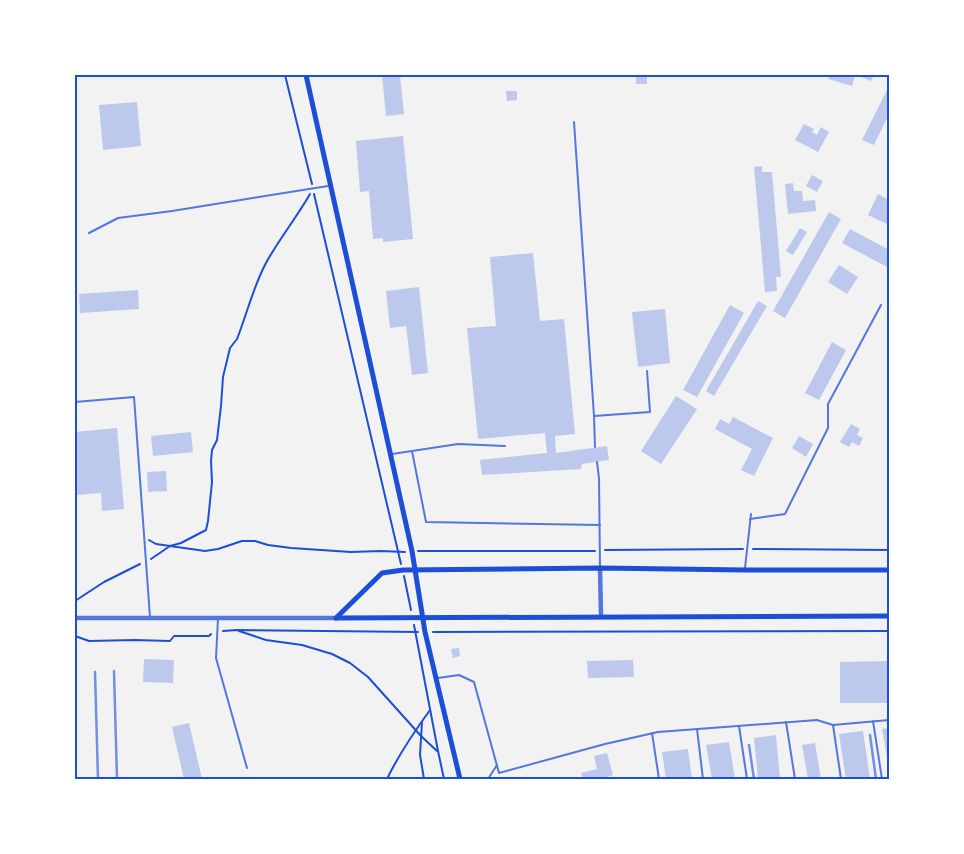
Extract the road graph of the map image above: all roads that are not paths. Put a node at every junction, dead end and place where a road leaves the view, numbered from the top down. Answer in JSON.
{"nodes":[{"id":1,"x":306,"y":75,"type":"edge"},
{"id":2,"x":574,"y":122,"type":"dead end"},
{"id":3,"x":331,"y":185,"type":"junction"},
{"id":4,"x":89,"y":233,"type":"dead end"},
{"id":5,"x":881,"y":305,"type":"dead end"},
{"id":6,"x":647,"y":371,"type":"dead end"},
{"id":7,"x":75,"y":402,"type":"edge"},
{"id":8,"x":594,"y":416,"type":"junction"},
{"id":9,"x":505,"y":446,"type":"dead end"},
{"id":10,"x":595,"y":447,"type":"dead end"},
{"id":11,"x":412,"y":451,"type":"junction"},
{"id":12,"x":390,"y":454,"type":"junction"},
{"id":13,"x":597,"y":462,"type":"dead end"},
{"id":14,"x":751,"y":514,"type":"dead end"},
{"id":15,"x":750,"y":519,"type":"junction"},
{"id":16,"x":600,"y":525,"type":"junction"},
{"id":17,"x":600,"y":568,"type":"junction"},
{"id":18,"x":416,"y":570,"type":"junction"},
{"id":19,"x":745,"y":570,"type":"junction"},
{"id":20,"x":889,"y":570,"type":"edge"},
{"id":21,"x":601,"y":616,"type":"junction"},
{"id":22,"x":889,"y":616,"type":"edge"},
{"id":23,"x":75,"y":618,"type":"edge"},
{"id":24,"x":150,"y":618,"type":"junction"},
{"id":25,"x":218,"y":618,"type":"junction"},
{"id":26,"x":336,"y":618,"type":"junction"},
{"id":27,"x":424,"y":619,"type":"junction"},
{"id":28,"x":435,"y":678,"type":"junction"},
{"id":29,"x":889,"y":720,"type":"edge"},
{"id":30,"x":786,"y":722,"type":"junction"},
{"id":31,"x":873,"y":722,"type":"junction"},
{"id":32,"x":832,"y":725,"type":"junction"},
{"id":33,"x":739,"y":726,"type":"junction"},
{"id":34,"x":697,"y":729,"type":"junction"},
{"id":35,"x":652,"y":733,"type":"junction"},
{"id":36,"x":497,"y":766,"type":"junction"},
{"id":37,"x":247,"y":768,"type":"dead end"},
{"id":38,"x":460,"y":779,"type":"edge"},
{"id":39,"x":488,"y":779,"type":"edge"},
{"id":40,"x":659,"y":779,"type":"edge"},
{"id":41,"x":703,"y":779,"type":"edge"},
{"id":42,"x":747,"y":779,"type":"edge"},
{"id":43,"x":795,"y":779,"type":"edge"},
{"id":44,"x":841,"y":779,"type":"edge"},
{"id":45,"x":882,"y":779,"type":"edge"}],
"edges":[{"from":1,"to":3,"type":"main road"},
{"from":2,"to":8,"type":"lane"},
{"from":3,"to":4,"type":"lane"},
{"from":3,"to":12,"type":"main road"},
{"from":5,"to":15,"type":"lane"},
{"from":6,"to":8,"type":"lane"},
{"from":7,"to":24,"type":"lane"},
{"from":8,"to":10,"type":"lane"},
{"from":9,"to":11,"type":"lane"},
{"from":11,"to":12,"type":"lane"},
{"from":11,"to":16,"type":"lane"},
{"from":12,"to":18,"type":"main road"},
{"from":13,"to":16,"type":"lane"},
{"from":14,"to":15,"type":"lane"},
{"from":15,"to":19,"type":"lane"},
{"from":16,"to":17,"type":"lane"},
{"from":17,"to":18,"type":"main road"},
{"from":17,"to":19,"type":"main road"},
{"from":17,"to":21,"type":"street"},
{"from":18,"to":26,"type":"main road"},
{"from":18,"to":27,"type":"main road"},
{"from":19,"to":20,"type":"main road"},
{"from":21,"to":22,"type":"main road"},
{"from":21,"to":27,"type":"main road"},
{"from":23,"to":24,"type":"street"},
{"from":24,"to":25,"type":"street"},
{"from":25,"to":26,"type":"street"},
{"from":25,"to":37,"type":"lane"},
{"from":26,"to":27,"type":"main road"},
{"from":27,"to":28,"type":"main road"},
{"from":28,"to":36,"type":"lane"},
{"from":28,"to":38,"type":"main road"},
{"from":29,"to":31,"type":"lane"},
{"from":30,"to":32,"type":"lane"},
{"from":30,"to":33,"type":"lane"},
{"from":30,"to":43,"type":"lane"},
{"from":31,"to":32,"type":"lane"},
{"from":31,"to":45,"type":"lane"},
{"from":32,"to":44,"type":"lane"},
{"from":33,"to":34,"type":"lane"},
{"from":33,"to":42,"type":"lane"},
{"from":34,"to":35,"type":"lane"},
{"from":34,"to":41,"type":"lane"},
{"from":35,"to":36,"type":"lane"},
{"from":35,"to":40,"type":"lane"},
{"from":36,"to":39,"type":"lane"}]}
